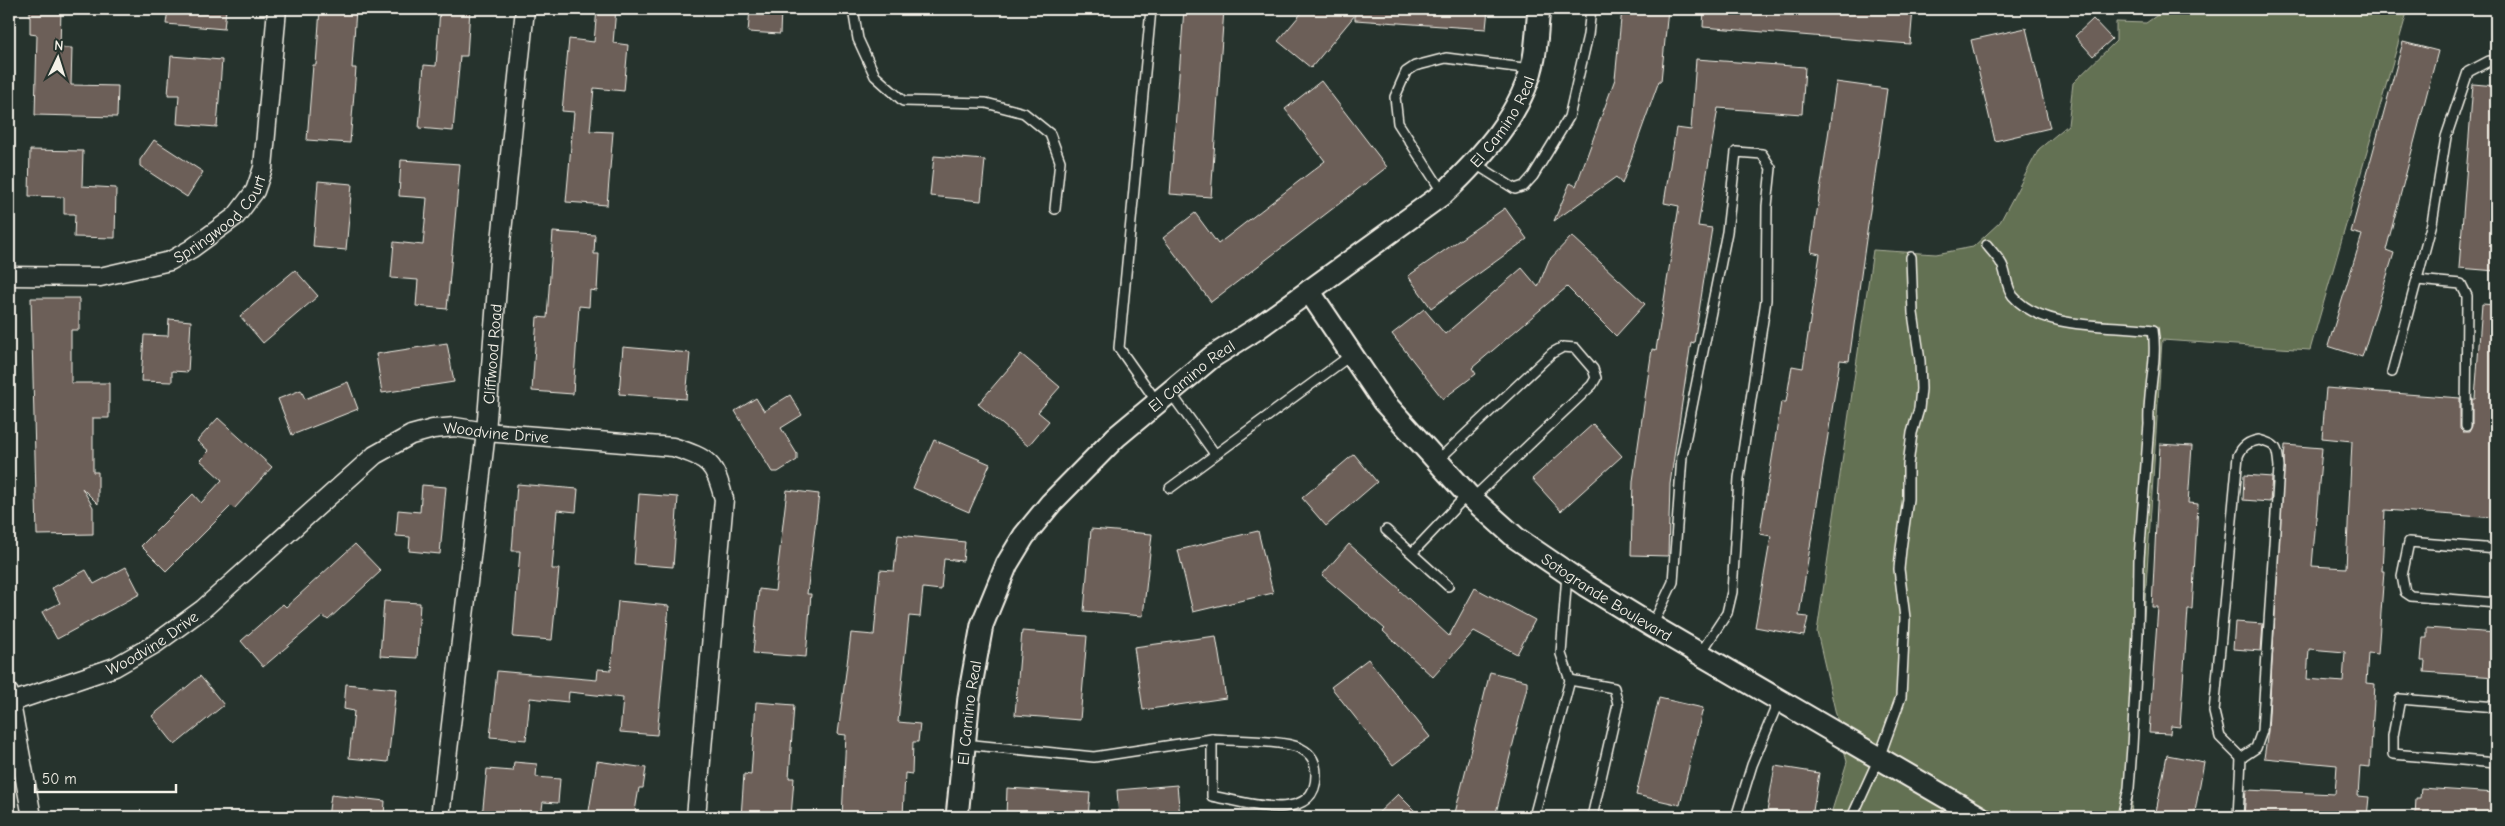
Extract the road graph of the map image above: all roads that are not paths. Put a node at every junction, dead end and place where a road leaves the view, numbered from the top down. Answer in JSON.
{"nodes":[{"id":1,"x":277,"y":9,"type":"edge"},
{"id":2,"x":525,"y":9,"type":"edge"},
{"id":3,"x":853,"y":9,"type":"edge"},
{"id":4,"x":1151,"y":9,"type":"edge"},
{"id":5,"x":1539,"y":9,"type":"edge"},
{"id":6,"x":1591,"y":9,"type":"edge"},
{"id":7,"x":2496,"y":62,"type":"edge"},
{"id":8,"x":1531,"y":69,"type":"junction"},
{"id":9,"x":1474,"y":163,"type":"junction"},
{"id":10,"x":1443,"y":194,"type":"junction"},
{"id":11,"x":1055,"y":209,"type":"dead end"},
{"id":12,"x":1987,"y":245,"type":"dead end"},
{"id":13,"x":1911,"y":257,"type":"dead end"},
{"id":14,"x":9,"y":276,"type":"edge"},
{"id":15,"x":2417,"y":280,"type":"junction"},
{"id":16,"x":1309,"y":292,"type":"junction"},
{"id":17,"x":1351,"y":354,"type":"junction"},
{"id":18,"x":2392,"y":372,"type":"dead end"},
{"id":19,"x":1163,"y":397,"type":"junction"},
{"id":20,"x":2466,"y":426,"type":"dead end"},
{"id":21,"x":486,"y":432,"type":"junction"},
{"id":22,"x":1215,"y":454,"type":"junction"},
{"id":23,"x":1436,"y":462,"type":"junction"},
{"id":24,"x":1170,"y":488,"type":"dead end"},
{"id":25,"x":1470,"y":497,"type":"junction"},
{"id":26,"x":1386,"y":530,"type":"dead end"},
{"id":27,"x":2496,"y":549,"type":"edge"},
{"id":28,"x":1412,"y":553,"type":"junction"},
{"id":29,"x":1567,"y":573,"type":"junction"},
{"id":30,"x":1448,"y":586,"type":"dead end"},
{"id":31,"x":2496,"y":603,"type":"edge"},
{"id":32,"x":1652,"y":626,"type":"junction"},
{"id":33,"x":1700,"y":654,"type":"junction"},
{"id":34,"x":1570,"y":680,"type":"junction"},
{"id":35,"x":9,"y":699,"type":"edge"},
{"id":36,"x":1779,"y":700,"type":"junction"},
{"id":37,"x":2496,"y":707,"type":"edge"},
{"id":38,"x":1212,"y":739,"type":"junction"},
{"id":39,"x":964,"y":744,"type":"junction"},
{"id":40,"x":1879,"y":758,"type":"junction"},
{"id":41,"x":2242,"y":758,"type":"junction"},
{"id":42,"x":2496,"y":763,"type":"edge"},
{"id":43,"x":32,"y":817,"type":"edge"},
{"id":44,"x":440,"y":817,"type":"edge"},
{"id":45,"x":696,"y":817,"type":"edge"},
{"id":46,"x":957,"y":817,"type":"edge"},
{"id":47,"x":1534,"y":817,"type":"edge"},
{"id":48,"x":1592,"y":817,"type":"edge"},
{"id":49,"x":1736,"y":817,"type":"edge"},
{"id":50,"x":1852,"y":817,"type":"edge"},
{"id":51,"x":1980,"y":817,"type":"edge"},
{"id":52,"x":2122,"y":817,"type":"edge"},
{"id":53,"x":2238,"y":817,"type":"edge"}],
"edges":[{"from":1,"to":14,"type":"street","name":"Springwood Court"},
{"from":2,"to":21,"type":"street","name":"Cliffwood Road"},
{"from":3,"to":11,"type":"lane"},
{"from":4,"to":19,"type":"lane"},
{"from":5,"to":8,"type":"street","name":"El Camino Real"},
{"from":6,"to":9,"type":"lane"},
{"from":7,"to":15,"type":"lane"},
{"from":8,"to":9,"type":"street","name":"El Camino Real"},
{"from":8,"to":10,"type":"lane"},
{"from":9,"to":10,"type":"street","name":"El Camino Real"},
{"from":10,"to":16,"type":"street","name":"El Camino Real"},
{"from":12,"to":52,"type":"lane"},
{"from":13,"to":40,"type":"lane"},
{"from":15,"to":18,"type":"lane"},
{"from":15,"to":20,"type":"lane"},
{"from":16,"to":17,"type":"street","name":"Sotogrande Boulevard"},
{"from":16,"to":19,"type":"street","name":"El Camino Real"},
{"from":17,"to":22,"type":"lane"},
{"from":17,"to":23,"type":"street","name":"Sotogrande Boulevard"},
{"from":19,"to":22,"type":"lane"},
{"from":19,"to":39,"type":"street","name":"El Camino Real"},
{"from":21,"to":35,"type":"street","name":"Woodvine Drive"},
{"from":21,"to":44,"type":"street","name":"Cliffwood Road"},
{"from":21,"to":45,"type":"street","name":"Woodvine Drive"},
{"from":22,"to":24,"type":"lane"},
{"from":23,"to":25,"type":"street","name":"Sotogrande Boulevard"},
{"from":23,"to":25,"type":"lane"},
{"from":25,"to":28,"type":"lane"},
{"from":25,"to":29,"type":"street","name":"Sotogrande Boulevard"},
{"from":26,"to":28,"type":"lane"},
{"from":27,"to":31,"type":"lane"},
{"from":28,"to":30,"type":"lane"},
{"from":29,"to":32,"type":"street","name":"Sotogrande Boulevard"},
{"from":29,"to":34,"type":"lane"},
{"from":32,"to":33,"type":"street","name":"Sotogrande Boulevard"},
{"from":32,"to":33,"type":"lane"},
{"from":33,"to":36,"type":"street","name":"Sotogrande Boulevard"},
{"from":34,"to":47,"type":"lane"},
{"from":34,"to":48,"type":"lane"},
{"from":35,"to":43,"type":"street"},
{"from":36,"to":40,"type":"street","name":"Sotogrande Boulevard"},
{"from":36,"to":49,"type":"lane"},
{"from":37,"to":42,"type":"lane"},
{"from":38,"to":38,"type":"lane"},
{"from":38,"to":39,"type":"lane"},
{"from":39,"to":46,"type":"street","name":"El Camino Real"},
{"from":40,"to":50,"type":"lane"},
{"from":40,"to":51,"type":"street","name":"Sotogrande Boulevard"},
{"from":41,"to":41,"type":"lane"},
{"from":41,"to":53,"type":"lane"}]}
